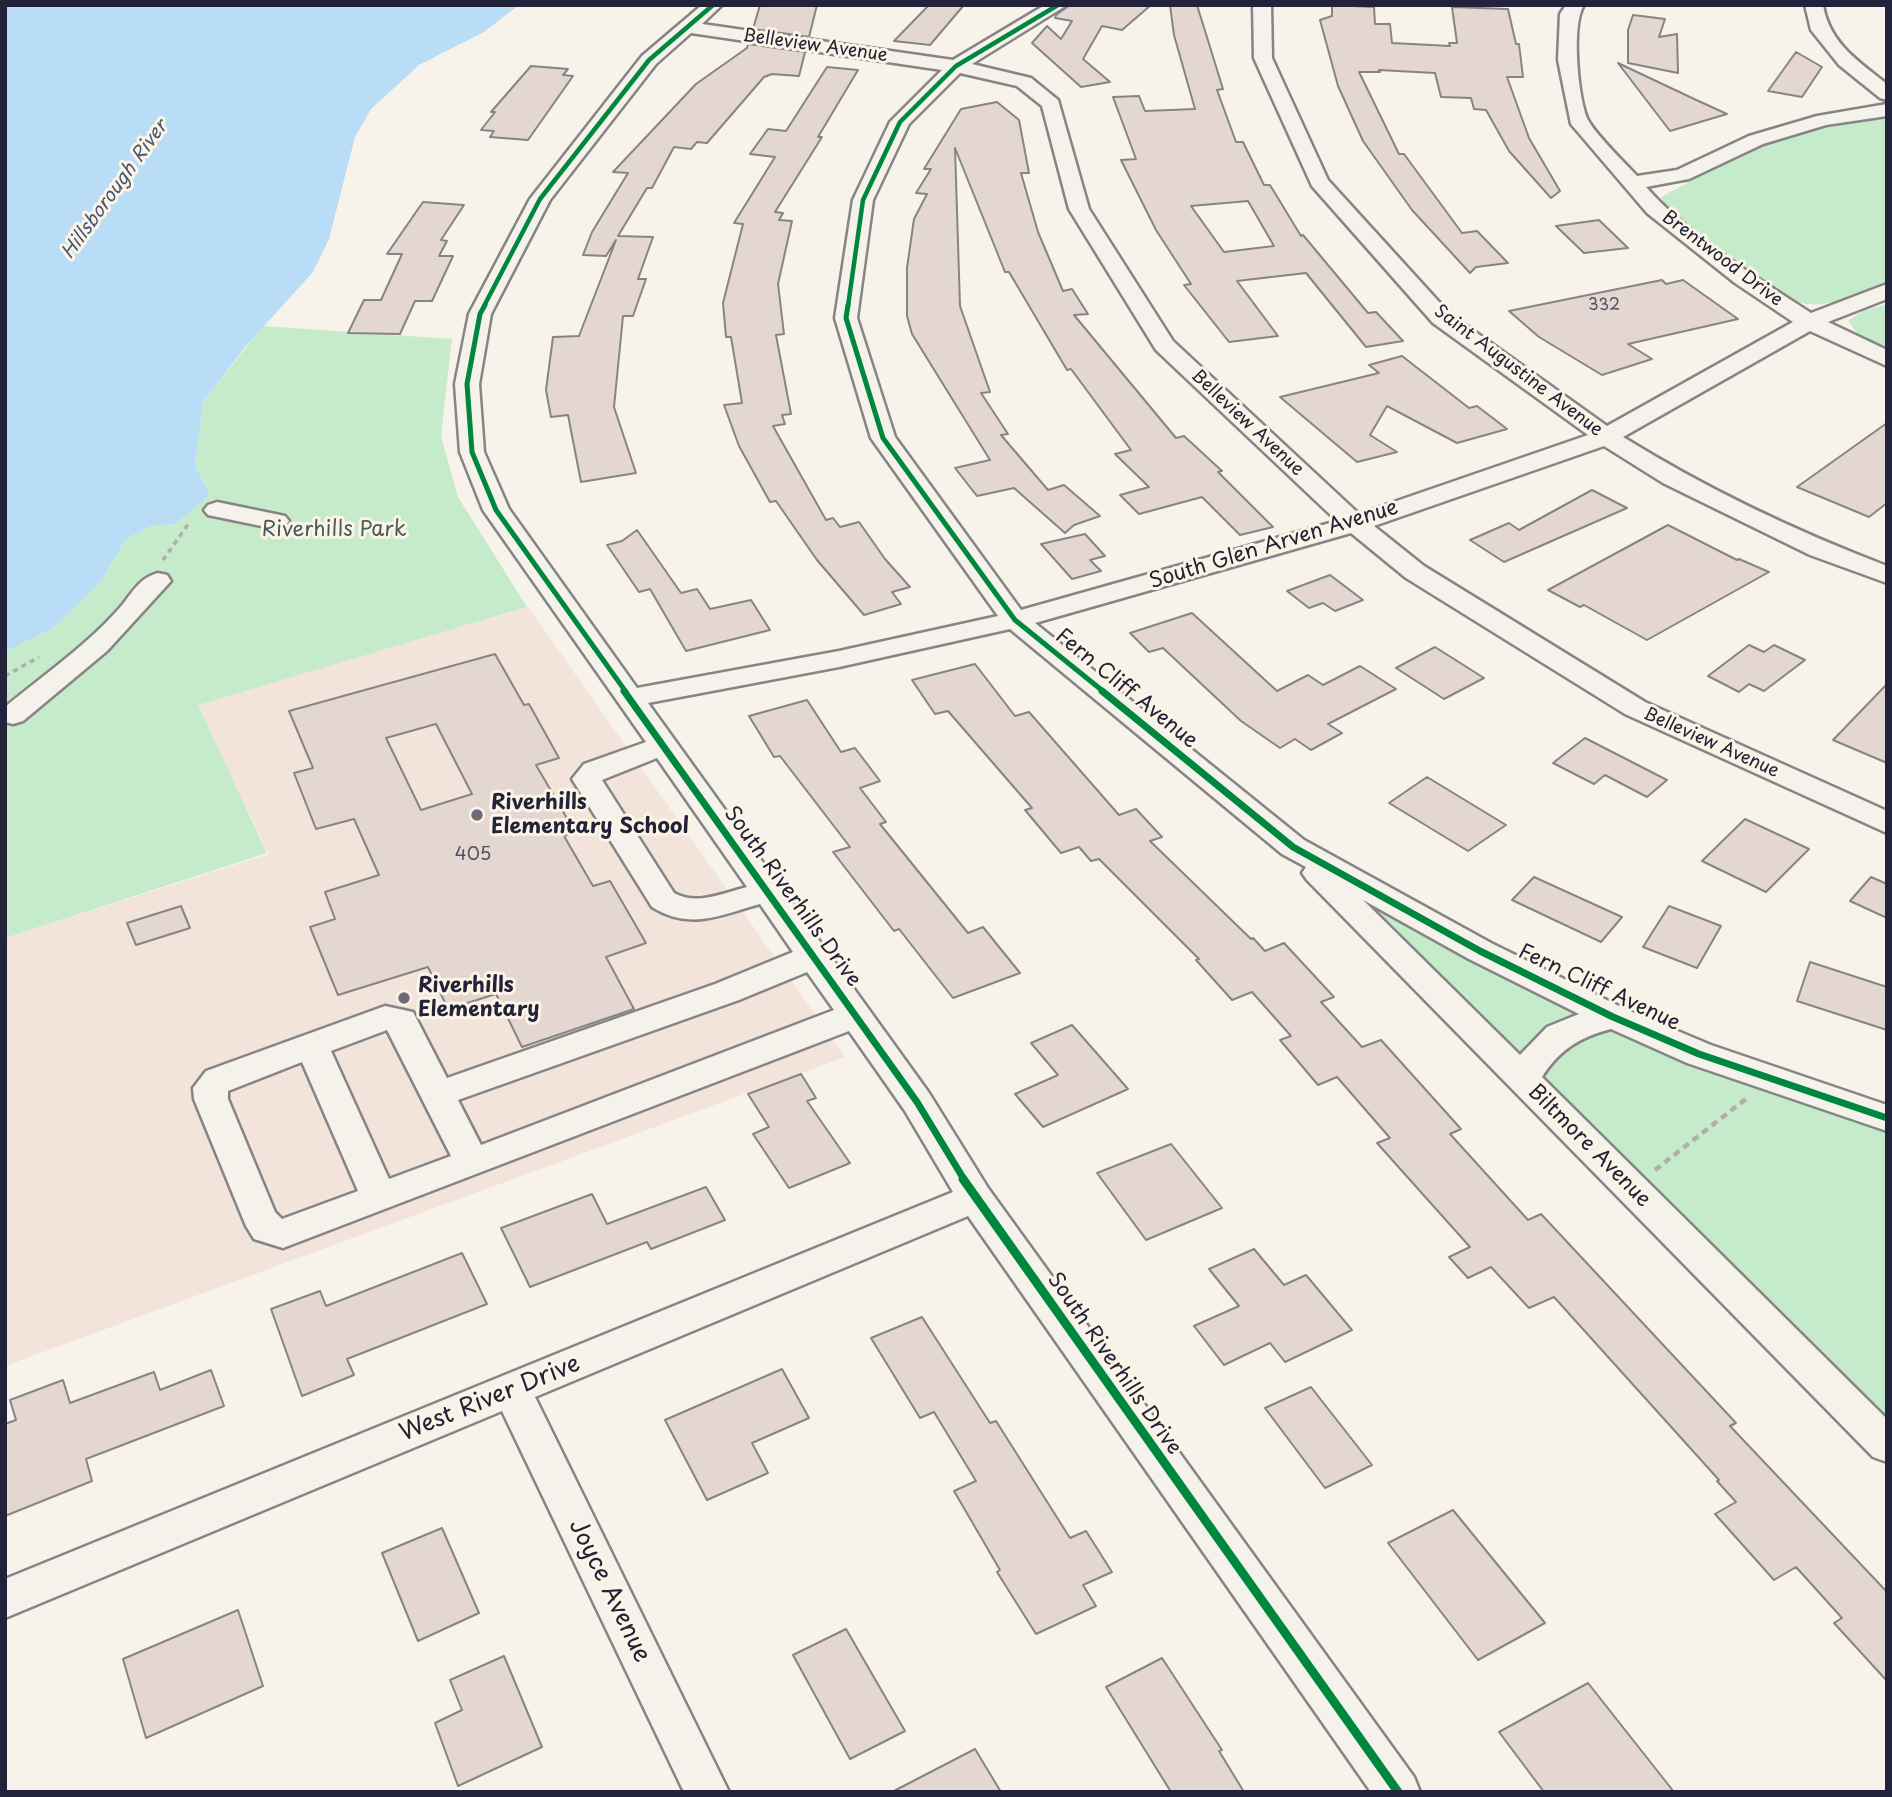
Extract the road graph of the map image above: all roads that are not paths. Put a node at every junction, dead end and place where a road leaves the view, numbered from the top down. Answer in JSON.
{"nodes":[{"id":1,"x":713,"y":5,"type":"edge"},
{"id":2,"x":1058,"y":5,"type":"edge"},
{"id":3,"x":1262,"y":5,"type":"edge"},
{"id":4,"x":1575,"y":5,"type":"edge"},
{"id":5,"x":1814,"y":5,"type":"edge"},
{"id":6,"x":686,"y":27,"type":"junction"},
{"id":7,"x":956,"y":66,"type":"junction"},
{"id":8,"x":1887,"y":94,"type":"edge"},
{"id":9,"x":1887,"y":110,"type":"edge"},
{"id":10,"x":1634,"y":183,"type":"junction"},
{"id":11,"x":1887,"y":292,"type":"edge"},
{"id":12,"x":1809,"y":322,"type":"junction"},
{"id":13,"x":1887,"y":359,"type":"edge"},
{"id":14,"x":1606,"y":437,"type":"junction"},
{"id":15,"x":217,"y":509,"type":"dead end"},
{"id":16,"x":276,"y":521,"type":"dead end"},
{"id":17,"x":1355,"y":524,"type":"junction"},
{"id":18,"x":1887,"y":575,"type":"edge"},
{"id":19,"x":158,"y":581,"type":"dead end"},
{"id":20,"x":1015,"y":620,"type":"junction"},
{"id":21,"x":628,"y":698,"type":"junction"},
{"id":22,"x":13,"y":715,"type":"dead end"},
{"id":23,"x":662,"y":746,"type":"junction"},
{"id":24,"x":1887,"y":822,"type":"edge"},
{"id":25,"x":1293,"y":848,"type":"junction"},
{"id":26,"x":767,"y":892,"type":"junction"},
{"id":27,"x":813,"y":957,"type":"junction"},
{"id":28,"x":855,"y":1015,"type":"junction"},
{"id":29,"x":1613,"y":1017,"type":"junction"},
{"id":30,"x":312,"y":1046,"type":"junction"},
{"id":31,"x":1523,"y":1079,"type":"junction"},
{"id":32,"x":439,"y":1094,"type":"junction"},
{"id":33,"x":1887,"y":1118,"type":"edge"},
{"id":34,"x":472,"y":1163,"type":"junction"},
{"id":35,"x":379,"y":1198,"type":"junction"},
{"id":36,"x":975,"y":1198,"type":"junction"},
{"id":37,"x":512,"y":1391,"type":"junction"},
{"id":38,"x":1887,"y":1445,"type":"edge"},
{"id":39,"x":5,"y":1599,"type":"edge"},
{"id":40,"x":707,"y":1792,"type":"edge"},
{"id":41,"x":1398,"y":1792,"type":"edge"}],
"edges":[{"from":1,"to":6,"type":"street","name":"South Riverhills Drive"},
{"from":2,"to":7,"type":"street","name":"Fern Cliff Avenue"},
{"from":3,"to":14,"type":"street","name":"Saint Augustine Avenue"},
{"from":4,"to":10,"type":"street","name":"Brentwood Drive"},
{"from":5,"to":8,"type":"street"},
{"from":6,"to":7,"type":"street","name":"Belleview Avenue"},
{"from":6,"to":21,"type":"street","name":"South Riverhills Drive"},
{"from":7,"to":17,"type":"street","name":"Belleview Avenue"},
{"from":7,"to":20,"type":"street","name":"Fern Cliff Avenue"},
{"from":9,"to":10,"type":"street"},
{"from":10,"to":12,"type":"street","name":"Brentwood Drive"},
{"from":11,"to":12,"type":"street","name":"South Glen Arven Avenue"},
{"from":12,"to":13,"type":"street","name":"Brentwood Drive"},
{"from":12,"to":14,"type":"street","name":"South Glen Arven Avenue"},
{"from":14,"to":17,"type":"street","name":"South Glen Arven Avenue"},
{"from":14,"to":18,"type":"street","name":"Saint Augustine Avenue"},
{"from":15,"to":16,"type":"street"},
{"from":17,"to":20,"type":"street","name":"South Glen Arven Avenue"},
{"from":17,"to":24,"type":"street","name":"Belleview Avenue"},
{"from":19,"to":22,"type":"street"},
{"from":20,"to":21,"type":"street","name":"South Glen Arven Avenue"},
{"from":20,"to":25,"type":"street","name":"Fern Cliff Avenue"},
{"from":21,"to":23,"type":"street","name":"South Riverhills Drive"},
{"from":23,"to":26,"type":"street","name":"South Riverhills Drive"},
{"from":23,"to":26,"type":"street"},
{"from":25,"to":29,"type":"street","name":"Fern Cliff Avenue"},
{"from":25,"to":31,"type":"street","name":"Biltmore Avenue"},
{"from":26,"to":27,"type":"street","name":"South Riverhills Drive"},
{"from":27,"to":28,"type":"street","name":"South Riverhills Drive"},
{"from":27,"to":32,"type":"street"},
{"from":28,"to":34,"type":"street"},
{"from":28,"to":36,"type":"street","name":"South Riverhills Drive"},
{"from":29,"to":31,"type":"street"},
{"from":29,"to":33,"type":"street","name":"Fern Cliff Avenue"},
{"from":30,"to":32,"type":"street"},
{"from":30,"to":35,"type":"street"},
{"from":30,"to":35,"type":"street"},
{"from":31,"to":38,"type":"street","name":"Biltmore Avenue"},
{"from":32,"to":34,"type":"street"},
{"from":34,"to":35,"type":"street"},
{"from":36,"to":37,"type":"street","name":"West River Drive"},
{"from":36,"to":41,"type":"street","name":"South Riverhills Drive"},
{"from":37,"to":39,"type":"street","name":"West River Drive"},
{"from":37,"to":40,"type":"street","name":"Joyce Avenue"}]}
